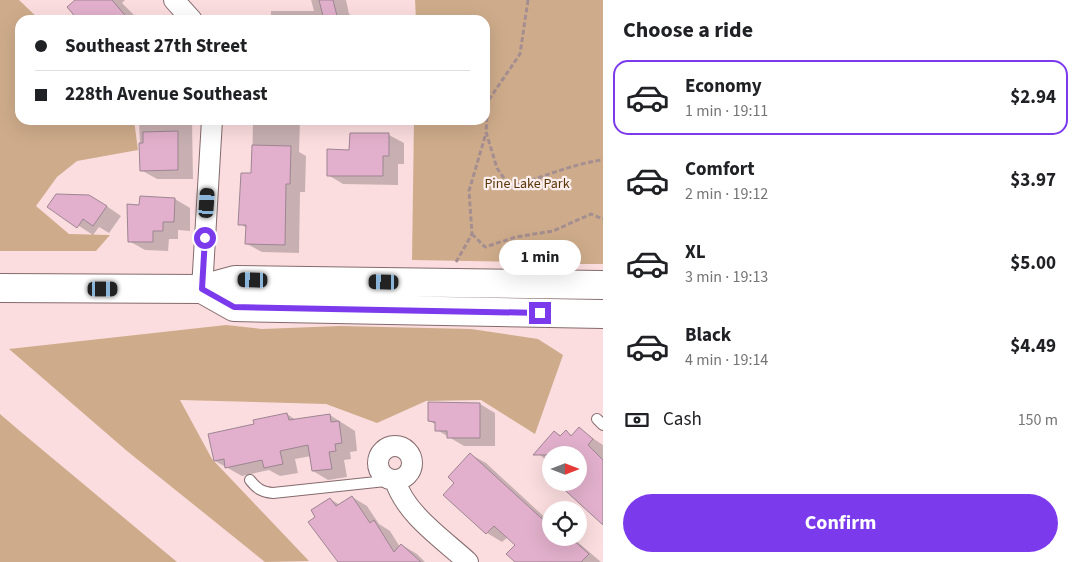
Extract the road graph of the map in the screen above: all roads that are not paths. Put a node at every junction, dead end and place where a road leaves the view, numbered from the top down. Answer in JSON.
{"nodes":[{"id":1,"x":174,"y":0,"type":"edge"},
{"id":2,"x":188,"y":15,"type":"edge"},
{"id":3,"x":212,"y":125,"type":"edge"},
{"id":4,"x":411,"y":282,"type":"junction"},
{"id":5,"x":603,"y":285,"type":"edge"},
{"id":6,"x":0,"y":288,"type":"edge"},
{"id":7,"x":202,"y":289,"type":"junction"},
{"id":8,"x":408,"y":310,"type":"junction"},
{"id":9,"x":603,"y":314,"type":"edge"},
{"id":10,"x":250,"y":480,"type":"dead end"},
{"id":11,"x":394,"y":480,"type":"joint"},
{"id":12,"x":468,"y":562,"type":"edge"}],
"edges":[{"from":1,"to":2,"type":"street"},
{"from":3,"to":7,"type":"street"},
{"from":4,"to":5,"type":"main road"},
{"from":4,"to":7,"type":"main road"},
{"from":4,"to":8,"type":"main road"},
{"from":6,"to":7,"type":"main road"},
{"from":7,"to":8,"type":"main road"},
{"from":8,"to":9,"type":"main road"},
{"from":10,"to":11,"type":"lane"},
{"from":11,"to":12,"type":"street"}]}
